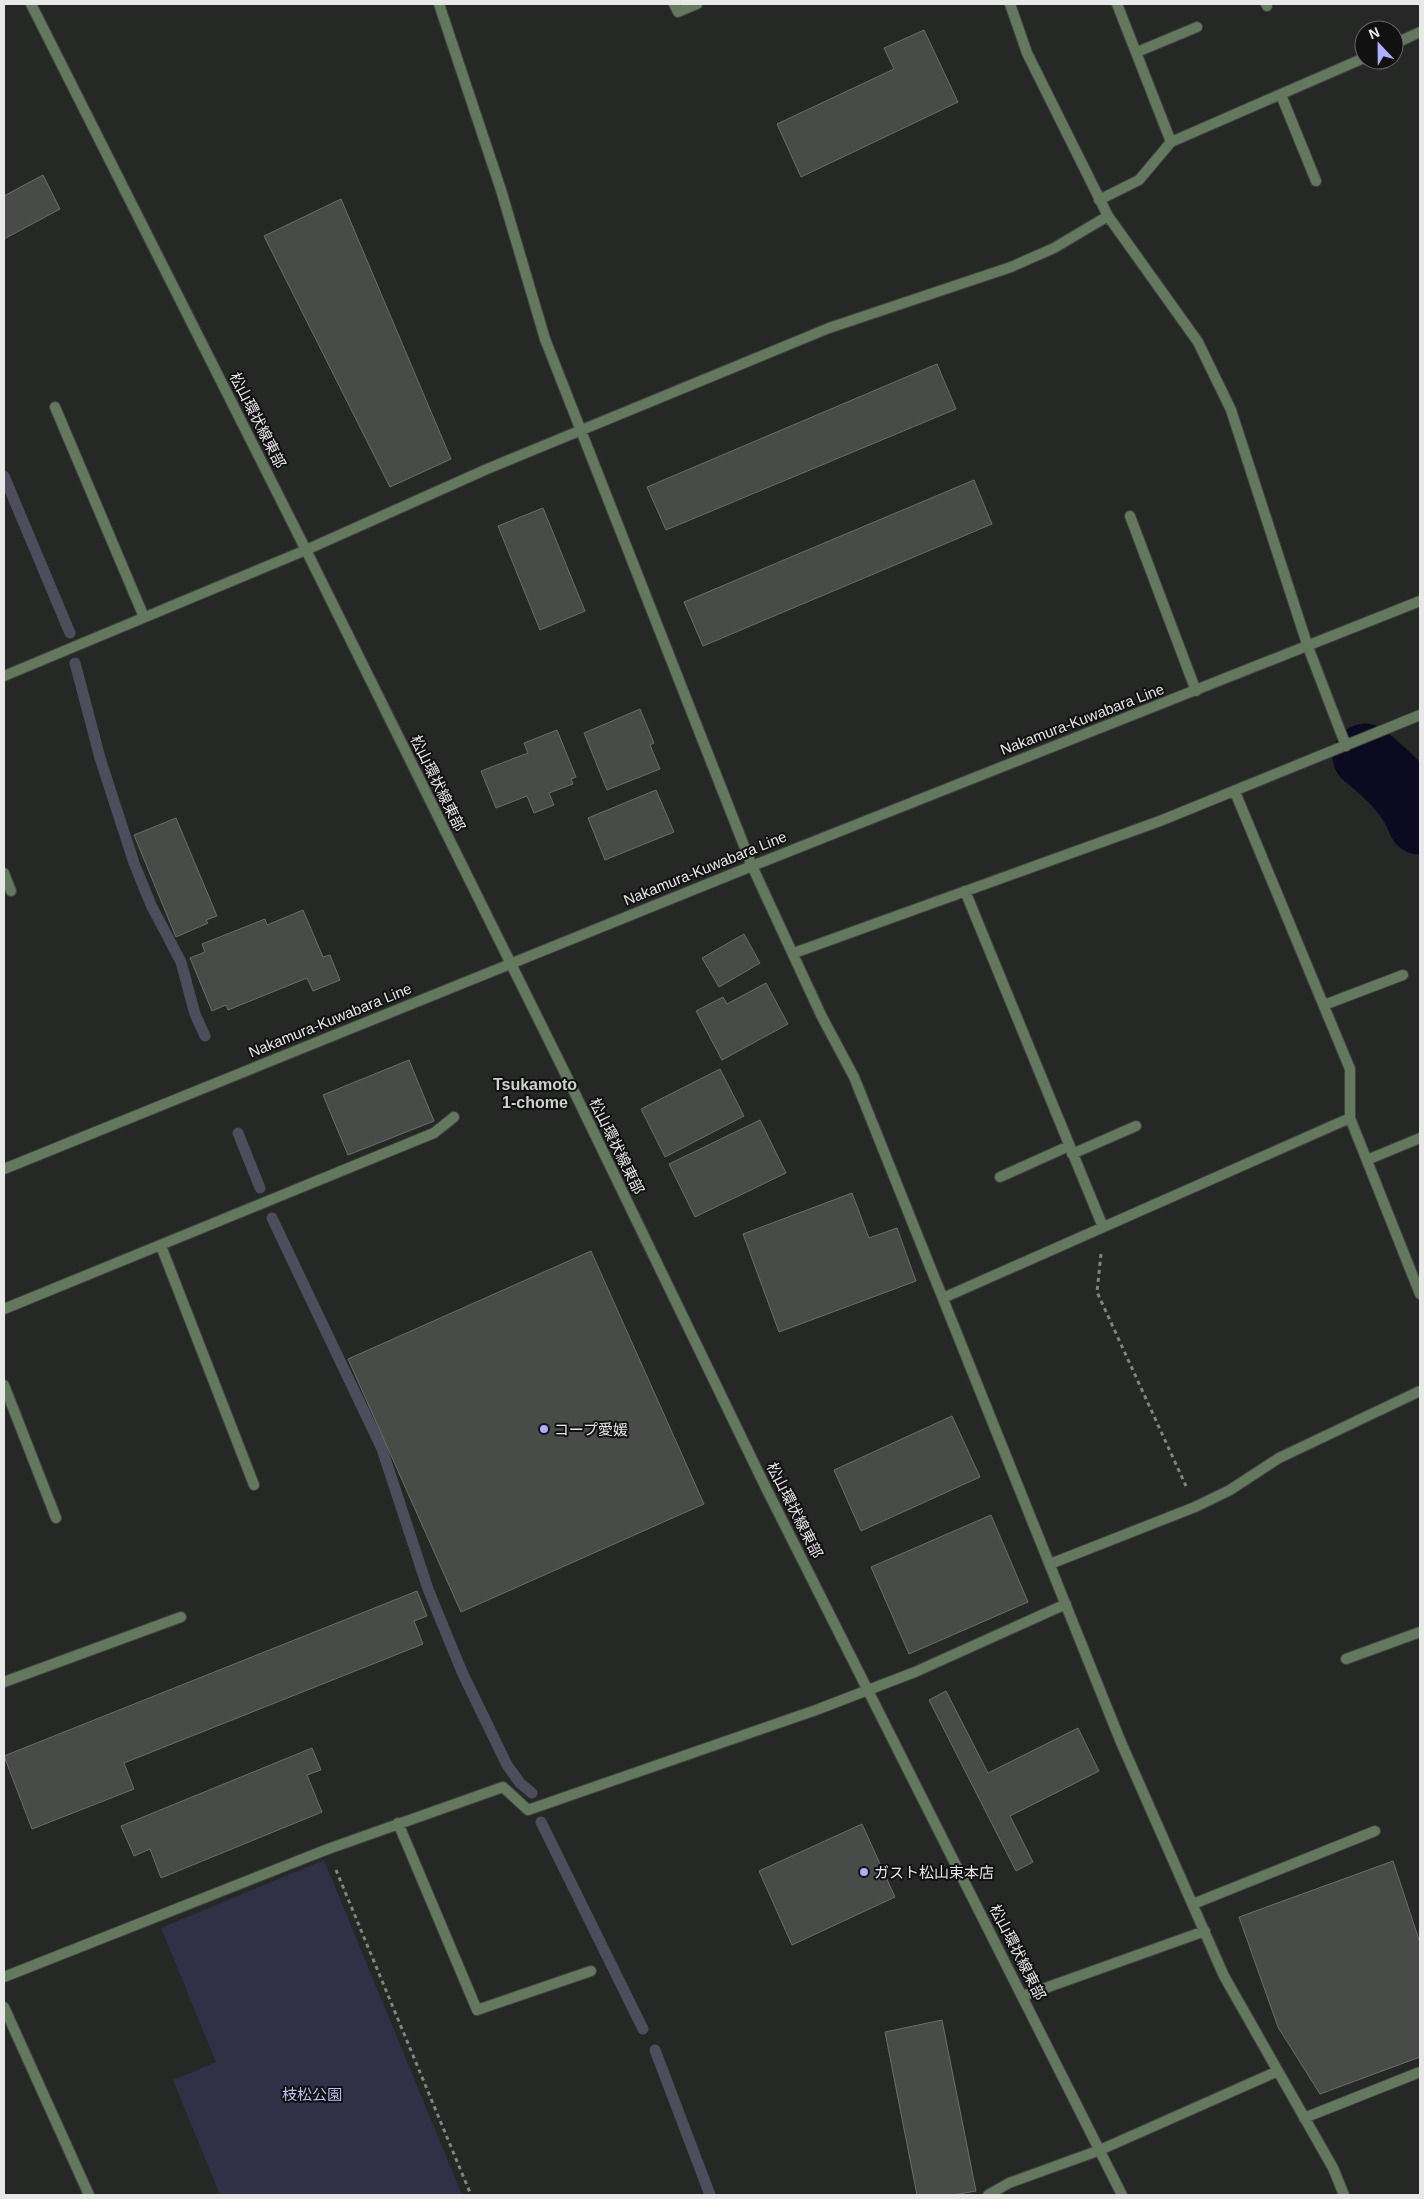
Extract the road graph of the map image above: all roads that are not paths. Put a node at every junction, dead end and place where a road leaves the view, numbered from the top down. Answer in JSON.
{"nodes":[{"id":1,"x":31,"y":4,"type":"edge"},
{"id":2,"x":439,"y":4,"type":"edge"},
{"id":3,"x":674,"y":4,"type":"edge"},
{"id":4,"x":697,"y":4,"type":"edge"},
{"id":5,"x":1010,"y":4,"type":"edge"},
{"id":6,"x":1117,"y":4,"type":"edge"},
{"id":7,"x":1197,"y":27,"type":"dead end"},
{"id":8,"x":1420,"y":32,"type":"edge"},
{"id":9,"x":1404,"y":39,"type":"edge"},
{"id":10,"x":1137,"y":52,"type":"junction"},
{"id":11,"x":1354,"y":62,"type":"edge"},
{"id":12,"x":1281,"y":94,"type":"junction"},
{"id":13,"x":1171,"y":142,"type":"junction"},
{"id":14,"x":1316,"y":181,"type":"dead end"},
{"id":15,"x":1099,"y":200,"type":"junction"},
{"id":16,"x":1108,"y":216,"type":"junction"},
{"id":17,"x":55,"y":407,"type":"dead end"},
{"id":18,"x":581,"y":430,"type":"junction"},
{"id":19,"x":1130,"y":516,"type":"dead end"},
{"id":20,"x":306,"y":550,"type":"junction"},
{"id":21,"x":1420,"y":601,"type":"edge"},
{"id":22,"x":144,"y":618,"type":"junction"},
{"id":23,"x":1308,"y":647,"type":"junction"},
{"id":24,"x":4,"y":676,"type":"edge"},
{"id":25,"x":1196,"y":691,"type":"junction"},
{"id":26,"x":1420,"y":715,"type":"edge"},
{"id":27,"x":1346,"y":746,"type":"junction"},
{"id":28,"x":1235,"y":792,"type":"junction"},
{"id":29,"x":752,"y":866,"type":"junction"},
{"id":30,"x":4,"y":873,"type":"edge"},
{"id":31,"x":11,"y":891,"type":"dead end"},
{"id":32,"x":965,"y":891,"type":"junction"},
{"id":33,"x":794,"y":953,"type":"junction"},
{"id":34,"x":510,"y":963,"type":"junction"},
{"id":35,"x":1403,"y":975,"type":"dead end"},
{"id":36,"x":1324,"y":1005,"type":"junction"},
{"id":37,"x":454,"y":1117,"type":"dead end"},
{"id":38,"x":1350,"y":1118,"type":"junction"},
{"id":39,"x":1136,"y":1126,"type":"dead end"},
{"id":40,"x":1420,"y":1138,"type":"edge"},
{"id":41,"x":1071,"y":1150,"type":"junction"},
{"id":42,"x":1367,"y":1160,"type":"junction"},
{"id":43,"x":4,"y":1169,"type":"edge"},
{"id":44,"x":1000,"y":1177,"type":"dead end"},
{"id":45,"x":1103,"y":1227,"type":"junction"},
{"id":46,"x":161,"y":1246,"type":"junction"},
{"id":47,"x":1420,"y":1294,"type":"edge"},
{"id":48,"x":944,"y":1298,"type":"junction"},
{"id":49,"x":4,"y":1309,"type":"edge"},
{"id":50,"x":4,"y":1385,"type":"edge"},
{"id":51,"x":1420,"y":1390,"type":"edge"},
{"id":52,"x":254,"y":1485,"type":"dead end"},
{"id":53,"x":56,"y":1518,"type":"dead end"},
{"id":54,"x":1050,"y":1564,"type":"junction"},
{"id":55,"x":1066,"y":1604,"type":"junction"},
{"id":56,"x":182,"y":1617,"type":"dead end"},
{"id":57,"x":1420,"y":1632,"type":"edge"},
{"id":58,"x":1346,"y":1658,"type":"dead end"},
{"id":59,"x":4,"y":1682,"type":"edge"},
{"id":60,"x":869,"y":1689,"type":"junction"},
{"id":61,"x":398,"y":1823,"type":"junction"},
{"id":62,"x":1375,"y":1831,"type":"dead end"},
{"id":63,"x":1192,"y":1904,"type":"junction"},
{"id":64,"x":1204,"y":1931,"type":"junction"},
{"id":65,"x":591,"y":1971,"type":"dead end"},
{"id":66,"x":4,"y":1978,"type":"edge"},
{"id":67,"x":1023,"y":1996,"type":"junction"},
{"id":68,"x":4,"y":2007,"type":"edge"},
{"id":69,"x":1278,"y":2071,"type":"junction"},
{"id":70,"x":1420,"y":2072,"type":"edge"},
{"id":71,"x":1304,"y":2118,"type":"junction"},
{"id":72,"x":1100,"y":2150,"type":"junction"},
{"id":73,"x":89,"y":2195,"type":"edge"},
{"id":74,"x":988,"y":2195,"type":"edge"},
{"id":75,"x":1122,"y":2195,"type":"edge"},
{"id":76,"x":1344,"y":2195,"type":"edge"}],
"edges":[{"from":1,"to":20,"type":"street","name":"松山環状線東部"},
{"from":2,"to":18,"type":"street"},
{"from":3,"to":4,"type":"street"},
{"from":5,"to":15,"type":"street"},
{"from":6,"to":10,"type":"street"},
{"from":7,"to":10,"type":"street"},
{"from":8,"to":9,"type":"street"},
{"from":10,"to":13,"type":"street"},
{"from":11,"to":12,"type":"street"},
{"from":12,"to":13,"type":"street"},
{"from":12,"to":14,"type":"street"},
{"from":13,"to":15,"type":"street"},
{"from":15,"to":16,"type":"street"},
{"from":16,"to":18,"type":"street"},
{"from":16,"to":23,"type":"street"},
{"from":17,"to":22,"type":"street"},
{"from":18,"to":20,"type":"street"},
{"from":18,"to":29,"type":"street"},
{"from":19,"to":25,"type":"street"},
{"from":20,"to":22,"type":"street"},
{"from":20,"to":34,"type":"street","name":"松山環状線東部"},
{"from":21,"to":23,"type":"street","name":"Nakamura-Kuwabara Line"},
{"from":22,"to":24,"type":"street"},
{"from":23,"to":25,"type":"street","name":"Nakamura-Kuwabara Line"},
{"from":23,"to":27,"type":"street"},
{"from":25,"to":29,"type":"street","name":"Nakamura-Kuwabara Line"},
{"from":26,"to":27,"type":"street"},
{"from":27,"to":28,"type":"street"},
{"from":28,"to":32,"type":"street"},
{"from":28,"to":36,"type":"street"},
{"from":29,"to":33,"type":"street"},
{"from":29,"to":34,"type":"street","name":"Nakamura-Kuwabara Line"},
{"from":30,"to":31,"type":"street"},
{"from":32,"to":33,"type":"street"},
{"from":32,"to":41,"type":"street"},
{"from":33,"to":48,"type":"street"},
{"from":34,"to":43,"type":"street","name":"Nakamura-Kuwabara Line"},
{"from":34,"to":60,"type":"street","name":"松山環状線東部"},
{"from":35,"to":36,"type":"street"},
{"from":36,"to":38,"type":"street"},
{"from":37,"to":46,"type":"street"},
{"from":38,"to":42,"type":"street"},
{"from":38,"to":45,"type":"street"},
{"from":39,"to":41,"type":"street"},
{"from":40,"to":42,"type":"street"},
{"from":41,"to":44,"type":"street"},
{"from":41,"to":45,"type":"street"},
{"from":42,"to":47,"type":"street"},
{"from":45,"to":48,"type":"street"},
{"from":46,"to":49,"type":"street"},
{"from":46,"to":52,"type":"street"},
{"from":48,"to":54,"type":"street"},
{"from":50,"to":53,"type":"street"},
{"from":51,"to":54,"type":"street"},
{"from":54,"to":55,"type":"street"},
{"from":55,"to":60,"type":"street"},
{"from":55,"to":63,"type":"street"},
{"from":56,"to":59,"type":"street"},
{"from":57,"to":58,"type":"street"},
{"from":60,"to":61,"type":"street"},
{"from":60,"to":67,"type":"street","name":"松山環状線東部"},
{"from":61,"to":65,"type":"street"},
{"from":61,"to":66,"type":"street"},
{"from":62,"to":63,"type":"street"},
{"from":63,"to":64,"type":"street"},
{"from":64,"to":67,"type":"street"},
{"from":64,"to":69,"type":"street"},
{"from":67,"to":72,"type":"street","name":"松山環状線東部"},
{"from":68,"to":73,"type":"street"},
{"from":69,"to":71,"type":"street"},
{"from":69,"to":72,"type":"street"},
{"from":70,"to":71,"type":"street"},
{"from":71,"to":76,"type":"street"},
{"from":72,"to":74,"type":"street"},
{"from":72,"to":75,"type":"street","name":"松山環状線東部"}]}
